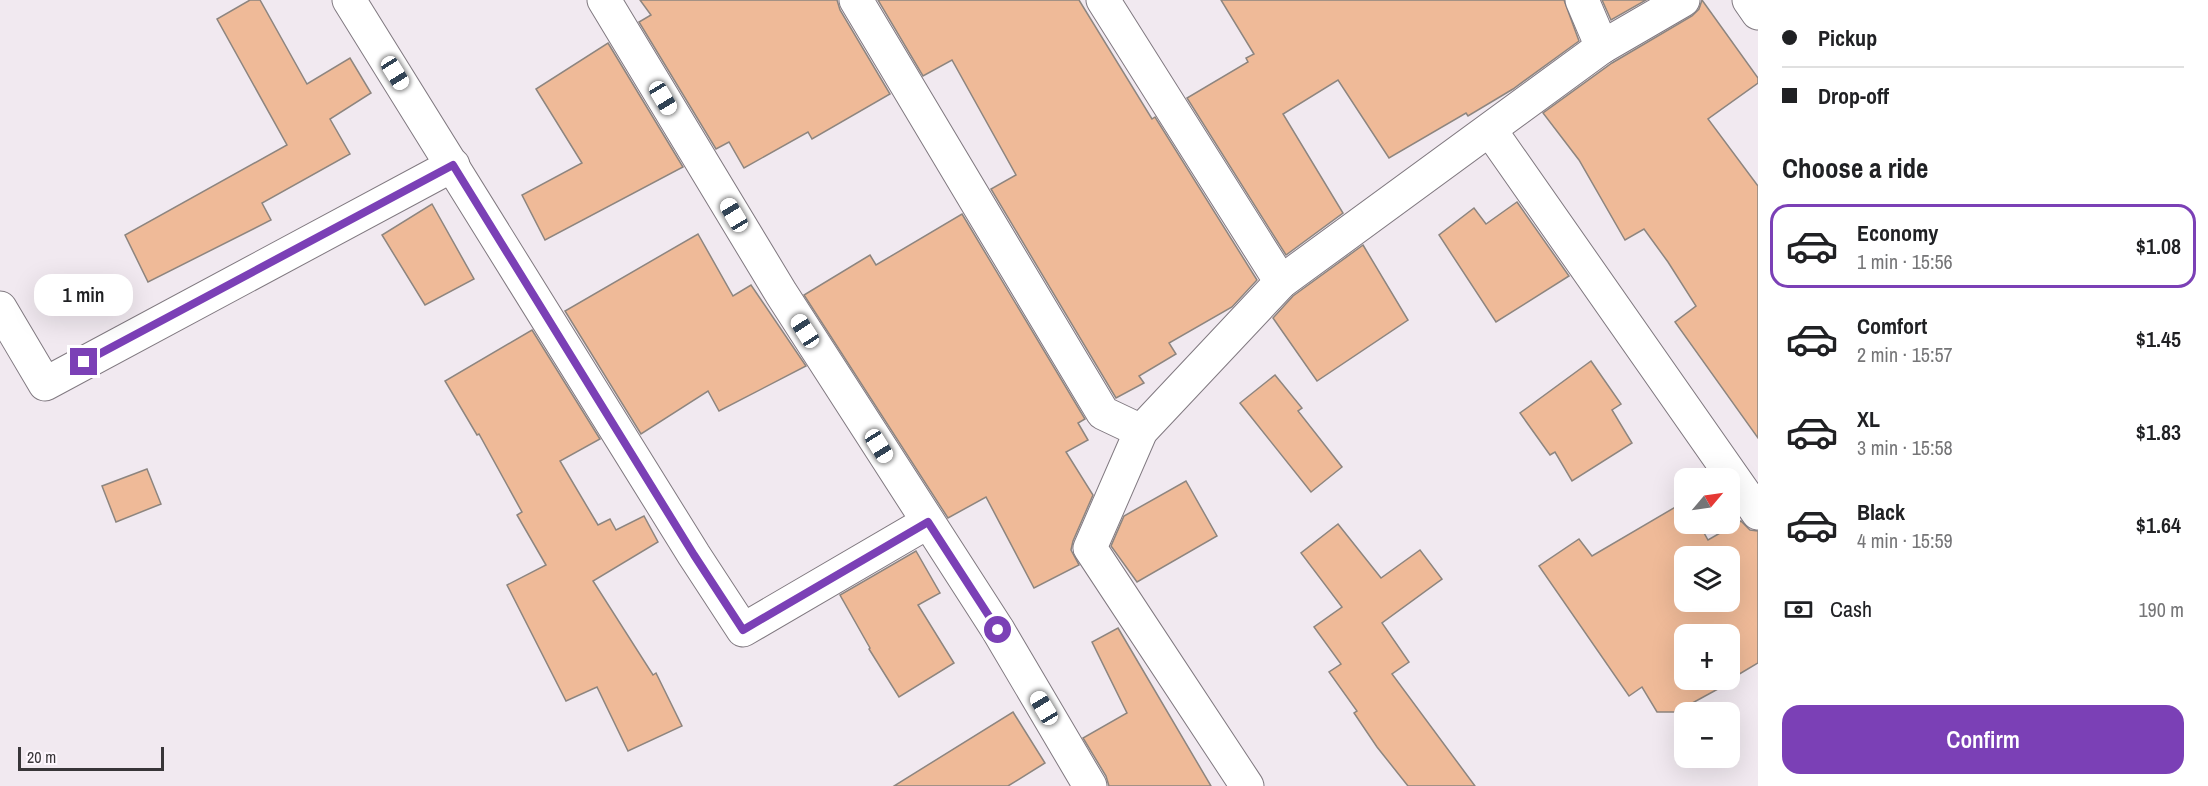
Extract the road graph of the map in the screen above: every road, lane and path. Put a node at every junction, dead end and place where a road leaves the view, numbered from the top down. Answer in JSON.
{"nodes":[{"id":1,"x":349,"y":0,"type":"edge"},
{"id":2,"x":604,"y":0,"type":"edge"},
{"id":3,"x":856,"y":0,"type":"edge"},
{"id":4,"x":1103,"y":0,"type":"edge"},
{"id":5,"x":1582,"y":0,"type":"edge"},
{"id":6,"x":1683,"y":0,"type":"edge"},
{"id":7,"x":1749,"y":0,"type":"edge"},
{"id":8,"x":1758,"y":13,"type":"edge"},
{"id":9,"x":1602,"y":47,"type":"junction"},
{"id":10,"x":1490,"y":130,"type":"junction"},
{"id":11,"x":453,"y":165,"type":"junction"},
{"id":12,"x":1281,"y":282,"type":"junction"},
{"id":13,"x":0,"y":308,"type":"edge"},
{"id":14,"x":1141,"y":431,"type":"junction"},
{"id":15,"x":1758,"y":513,"type":"edge"},
{"id":16,"x":928,"y":522,"type":"junction"},
{"id":17,"x":1090,"y":786,"type":"edge"},
{"id":18,"x":1247,"y":786,"type":"edge"}],
"edges":[{"from":1,"to":11,"type":"street"},
{"from":2,"to":16,"type":"street"},
{"from":3,"to":14,"type":"street"},
{"from":4,"to":12,"type":"street"},
{"from":5,"to":9,"type":"street"},
{"from":6,"to":9,"type":"street"},
{"from":7,"to":8,"type":"street"},
{"from":9,"to":10,"type":"street"},
{"from":10,"to":12,"type":"street"},
{"from":10,"to":15,"type":"street"},
{"from":11,"to":13,"type":"street"},
{"from":11,"to":16,"type":"street"},
{"from":12,"to":14,"type":"street"},
{"from":14,"to":18,"type":"street"},
{"from":16,"to":17,"type":"street"}]}
